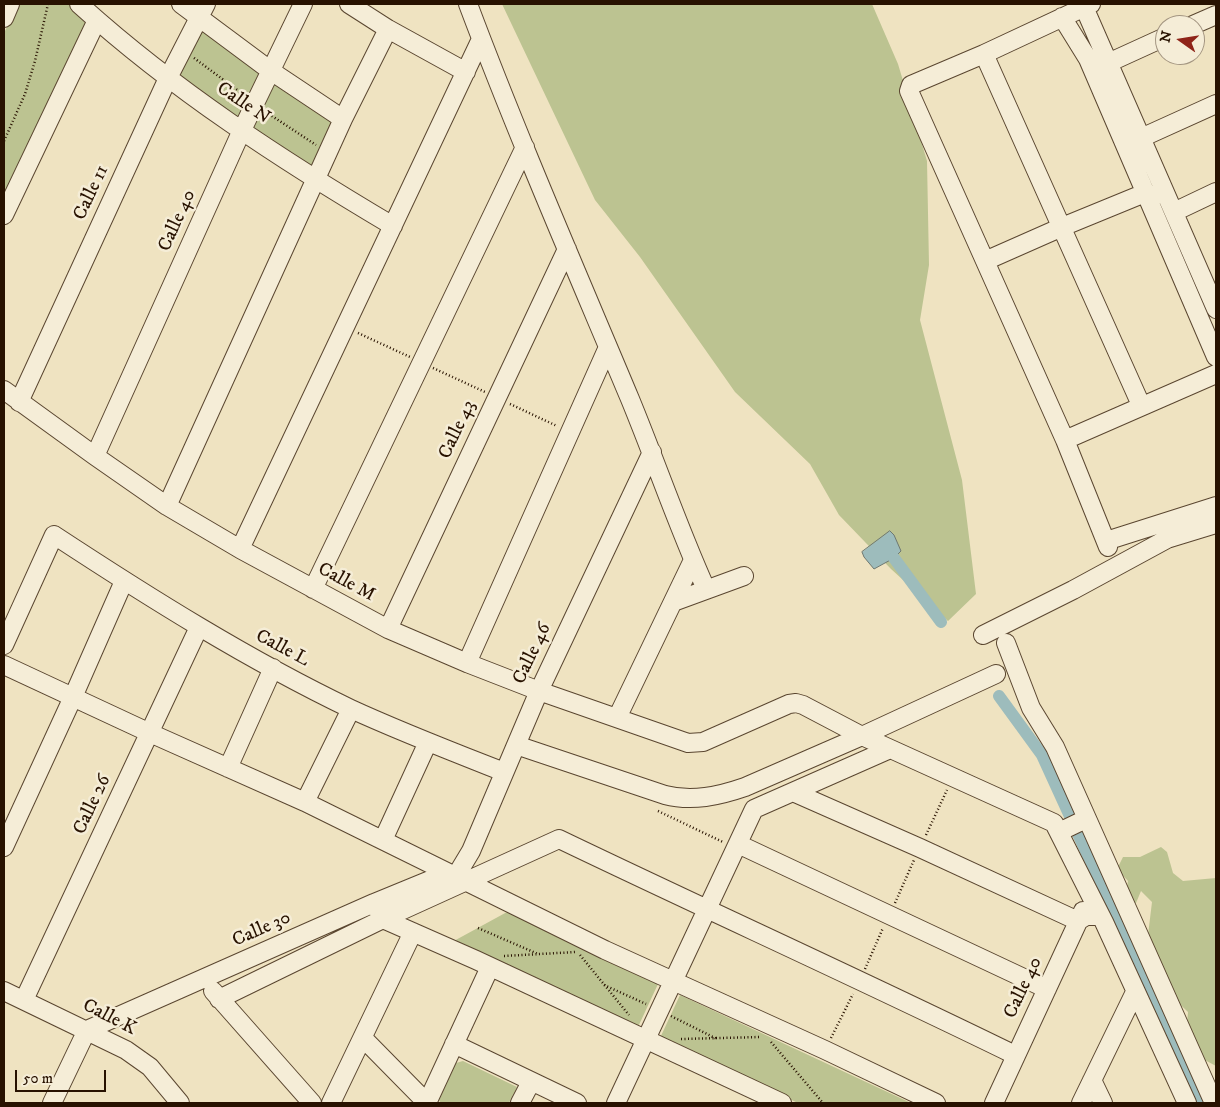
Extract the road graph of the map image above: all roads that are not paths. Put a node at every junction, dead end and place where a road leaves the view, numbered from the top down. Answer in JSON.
{"nodes":[{"id":1,"x":10,"y":4,"type":"edge"},
{"id":2,"x":79,"y":4,"type":"edge"},
{"id":3,"x":181,"y":4,"type":"edge"},
{"id":4,"x":302,"y":4,"type":"edge"},
{"id":5,"x":349,"y":4,"type":"edge"},
{"id":6,"x":468,"y":4,"type":"edge"},
{"id":7,"x":1087,"y":5,"type":"edge"},
{"id":8,"x":202,"y":11,"type":"edge"},
{"id":9,"x":1062,"y":17,"type":"junction"},
{"id":10,"x":4,"y":18,"type":"edge"},
{"id":11,"x":97,"y":20,"type":"junction"},
{"id":12,"x":388,"y":29,"type":"junction"},
{"id":13,"x":481,"y":39,"type":"junction"},
{"id":14,"x":1155,"y":42,"type":"edge"},
{"id":15,"x":984,"y":54,"type":"junction"},
{"id":16,"x":1108,"y":63,"type":"junction"},
{"id":17,"x":271,"y":71,"type":"junction"},
{"id":18,"x":466,"y":72,"type":"junction"},
{"id":19,"x":168,"y":78,"type":"junction"},
{"id":20,"x":1216,"y":104,"type":"edge"},
{"id":21,"x":343,"y":118,"type":"junction"},
{"id":22,"x":242,"y":130,"type":"junction"},
{"id":23,"x":1141,"y":138,"type":"junction"},
{"id":24,"x":526,"y":147,"type":"junction"},
{"id":25,"x":1154,"y":167,"type":"junction"},
{"id":26,"x":316,"y":178,"type":"junction"},
{"id":27,"x":1216,"y":192,"type":"edge"},
{"id":28,"x":1145,"y":193,"type":"junction"},
{"id":29,"x":1171,"y":206,"type":"junction"},
{"id":30,"x":4,"y":215,"type":"edge"},
{"id":31,"x":393,"y":226,"type":"junction"},
{"id":32,"x":1062,"y":227,"type":"junction"},
{"id":33,"x":567,"y":250,"type":"junction"},
{"id":34,"x":985,"y":261,"type":"junction"},
{"id":35,"x":1211,"y":283,"type":"edge"},
{"id":36,"x":1216,"y":309,"type":"edge"},
{"id":37,"x":608,"y":347,"type":"junction"},
{"id":38,"x":1216,"y":357,"type":"edge"},
{"id":39,"x":1216,"y":374,"type":"edge"},
{"id":40,"x":4,"y":390,"type":"edge"},
{"id":41,"x":19,"y":402,"type":"junction"},
{"id":42,"x":1141,"y":406,"type":"junction"},
{"id":43,"x":1065,"y":440,"type":"junction"},
{"id":44,"x":652,"y":452,"type":"junction"},
{"id":45,"x":95,"y":456,"type":"junction"},
{"id":46,"x":167,"y":506,"type":"junction"},
{"id":47,"x":1216,"y":506,"type":"edge"},
{"id":48,"x":1216,"y":524,"type":"edge"},
{"id":49,"x":240,"y":549,"type":"junction"},
{"id":50,"x":693,"y":560,"type":"junction"},
{"id":51,"x":744,"y":576,"type":"dead end"},
{"id":52,"x":124,"y":581,"type":"junction"},
{"id":53,"x":313,"y":589,"type":"junction"},
{"id":54,"x":706,"y":589,"type":"junction"},
{"id":55,"x":672,"y":602,"type":"junction"},
{"id":56,"x":199,"y":627,"type":"junction"},
{"id":57,"x":388,"y":629,"type":"junction"},
{"id":58,"x":983,"y":635,"type":"dead end"},
{"id":59,"x":1006,"y":643,"type":"dead end"},
{"id":60,"x":4,"y":645,"type":"edge"},
{"id":61,"x":467,"y":663,"type":"junction"},
{"id":62,"x":4,"y":665,"type":"edge"},
{"id":63,"x":272,"y":668,"type":"junction"},
{"id":64,"x":996,"y":674,"type":"dead end"},
{"id":65,"x":540,"y":691,"type":"junction"},
{"id":66,"x":73,"y":697,"type":"junction"},
{"id":67,"x":351,"y":709,"type":"junction"},
{"id":68,"x":617,"y":718,"type":"junction"},
{"id":69,"x":150,"y":733,"type":"junction"},
{"id":70,"x":862,"y":736,"type":"junction"},
{"id":71,"x":428,"y":742,"type":"junction"},
{"id":72,"x":516,"y":745,"type":"junction"},
{"id":73,"x":890,"y":749,"type":"junction"},
{"id":74,"x":228,"y":768,"type":"junction"},
{"id":75,"x":504,"y":772,"type":"junction"},
{"id":76,"x":823,"y":779,"type":"junction"},
{"id":77,"x":745,"y":787,"type":"junction"},
{"id":78,"x":793,"y":792,"type":"junction"},
{"id":79,"x":305,"y":802,"type":"junction"},
{"id":80,"x":828,"y":807,"type":"junction"},
{"id":81,"x":754,"y":810,"type":"junction"},
{"id":82,"x":1072,"y":826,"type":"junction"},
{"id":83,"x":383,"y":840,"type":"junction"},
{"id":84,"x":737,"y":846,"type":"junction"},
{"id":85,"x":4,"y":847,"type":"edge"},
{"id":86,"x":461,"y":879,"type":"junction"},
{"id":87,"x":1089,"y":890,"type":"junction"},
{"id":88,"x":374,"y":903,"type":"junction"},
{"id":89,"x":706,"y":910,"type":"junction"},
{"id":90,"x":1100,"y":916,"type":"junction"},
{"id":91,"x":383,"y":919,"type":"junction"},
{"id":92,"x":1078,"y":921,"type":"junction"},
{"id":93,"x":413,"y":932,"type":"junction"},
{"id":94,"x":496,"y":961,"type":"junction"},
{"id":95,"x":202,"y":979,"type":"junction"},
{"id":96,"x":674,"y":981,"type":"junction"},
{"id":97,"x":1047,"y":989,"type":"junction"},
{"id":98,"x":4,"y":991,"type":"edge"},
{"id":99,"x":1135,"y":992,"type":"junction"},
{"id":100,"x":219,"y":999,"type":"junction"},
{"id":101,"x":24,"y":1000,"type":"junction"},
{"id":102,"x":134,"y":1009,"type":"junction"},
{"id":103,"x":87,"y":1030,"type":"junction"},
{"id":104,"x":363,"y":1038,"type":"junction"},
{"id":105,"x":646,"y":1040,"type":"junction"},
{"id":106,"x":454,"y":1044,"type":"junction"},
{"id":107,"x":126,"y":1050,"type":"junction"},
{"id":108,"x":1015,"y":1055,"type":"junction"},
{"id":109,"x":1092,"y":1080,"type":"junction"},
{"id":110,"x":531,"y":1082,"type":"junction"},
{"id":111,"x":162,"y":1095,"type":"edge"},
{"id":112,"x":52,"y":1103,"type":"edge"},
{"id":113,"x":180,"y":1103,"type":"edge"},
{"id":114,"x":312,"y":1103,"type":"edge"},
{"id":115,"x":331,"y":1103,"type":"edge"},
{"id":116,"x":427,"y":1103,"type":"edge"},
{"id":117,"x":520,"y":1103,"type":"edge"},
{"id":118,"x":577,"y":1103,"type":"edge"},
{"id":119,"x":616,"y":1103,"type":"edge"},
{"id":120,"x":782,"y":1103,"type":"edge"},
{"id":121,"x":936,"y":1103,"type":"edge"},
{"id":122,"x":994,"y":1103,"type":"edge"},
{"id":123,"x":1081,"y":1103,"type":"edge"},
{"id":124,"x":1103,"y":1103,"type":"edge"},
{"id":125,"x":1186,"y":1103,"type":"edge"},
{"id":126,"x":1214,"y":1103,"type":"edge"}],
"edges":[{"from":1,"to":10,"type":"street"},
{"from":2,"to":11,"type":"street","name":"Calle N"},
{"from":3,"to":8,"type":"street"},
{"from":4,"to":17,"type":"street","name":"Calle 40"},
{"from":5,"to":12,"type":"street"},
{"from":6,"to":13,"type":"street"},
{"from":7,"to":9,"type":"street"},
{"from":7,"to":16,"type":"street"},
{"from":8,"to":17,"type":"street"},
{"from":8,"to":19,"type":"street","name":"Calle 11"},
{"from":9,"to":15,"type":"street"},
{"from":9,"to":28,"type":"street"},
{"from":11,"to":19,"type":"street","name":"Calle N"},
{"from":11,"to":30,"type":"street"},
{"from":12,"to":18,"type":"street"},
{"from":12,"to":21,"type":"street"},
{"from":13,"to":18,"type":"street"},
{"from":13,"to":24,"type":"street"},
{"from":14,"to":16,"type":"street"},
{"from":15,"to":32,"type":"street"},
{"from":15,"to":34,"type":"street"},
{"from":16,"to":23,"type":"street"},
{"from":17,"to":21,"type":"street"},
{"from":17,"to":22,"type":"street","name":"Calle 40"},
{"from":18,"to":31,"type":"street"},
{"from":19,"to":22,"type":"street","name":"Calle N"},
{"from":19,"to":41,"type":"street","name":"Calle 11"},
{"from":20,"to":23,"type":"street"},
{"from":21,"to":26,"type":"street"},
{"from":22,"to":26,"type":"street","name":"Calle N"},
{"from":22,"to":45,"type":"street","name":"Calle 40"},
{"from":23,"to":25,"type":"street"},
{"from":24,"to":33,"type":"street"},
{"from":24,"to":53,"type":"street"},
{"from":25,"to":28,"type":"street"},
{"from":25,"to":29,"type":"street"},
{"from":26,"to":31,"type":"street","name":"Calle N"},
{"from":26,"to":46,"type":"street"},
{"from":27,"to":29,"type":"street"},
{"from":28,"to":29,"type":"street"},
{"from":28,"to":32,"type":"street"},
{"from":28,"to":38,"type":"street"},
{"from":29,"to":35,"type":"street"},
{"from":31,"to":49,"type":"street"},
{"from":32,"to":34,"type":"street"},
{"from":32,"to":42,"type":"street"},
{"from":33,"to":37,"type":"street"},
{"from":33,"to":57,"type":"street","name":"Calle 43"},
{"from":34,"to":43,"type":"street"},
{"from":35,"to":36,"type":"street"},
{"from":37,"to":44,"type":"street"},
{"from":37,"to":61,"type":"street"},
{"from":39,"to":42,"type":"street"},
{"from":40,"to":41,"type":"street","name":"Calle M"},
{"from":41,"to":45,"type":"street","name":"Calle M"},
{"from":42,"to":43,"type":"street"},
{"from":43,"to":47,"type":"street"},
{"from":44,"to":50,"type":"street"},
{"from":44,"to":65,"type":"street","name":"Calle 46"},
{"from":45,"to":46,"type":"street","name":"Calle M"},
{"from":46,"to":49,"type":"street","name":"Calle M"},
{"from":48,"to":58,"type":"street"},
{"from":49,"to":53,"type":"street","name":"Calle M"},
{"from":50,"to":54,"type":"street"},
{"from":50,"to":55,"type":"street"},
{"from":51,"to":54,"type":"street"},
{"from":52,"to":56,"type":"street","name":"Calle L"},
{"from":52,"to":60,"type":"street","name":"Calle L"},
{"from":52,"to":66,"type":"street"},
{"from":53,"to":57,"type":"street","name":"Calle M"},
{"from":54,"to":55,"type":"street"},
{"from":55,"to":68,"type":"street"},
{"from":56,"to":63,"type":"street","name":"Calle L"},
{"from":56,"to":69,"type":"street","name":"Calle 26"},
{"from":57,"to":61,"type":"street","name":"Calle M"},
{"from":59,"to":82,"type":"street"},
{"from":61,"to":65,"type":"street","name":"Calle M"},
{"from":62,"to":66,"type":"street"},
{"from":63,"to":67,"type":"street","name":"Calle L"},
{"from":63,"to":74,"type":"street"},
{"from":64,"to":70,"type":"street"},
{"from":65,"to":68,"type":"street","name":"Calle M"},
{"from":65,"to":72,"type":"street","name":"Calle 46"},
{"from":66,"to":69,"type":"street"},
{"from":66,"to":85,"type":"street"},
{"from":67,"to":71,"type":"street","name":"Calle L"},
{"from":67,"to":79,"type":"street"},
{"from":68,"to":70,"type":"street","name":"Calle M"},
{"from":69,"to":74,"type":"street"},
{"from":69,"to":101,"type":"street","name":"Calle 26"},
{"from":70,"to":73,"type":"street"},
{"from":70,"to":77,"type":"street"},
{"from":71,"to":75,"type":"street","name":"Calle L"},
{"from":71,"to":83,"type":"street"},
{"from":72,"to":75,"type":"street","name":"Calle 46"},
{"from":72,"to":77,"type":"street"},
{"from":73,"to":76,"type":"street"},
{"from":73,"to":82,"type":"street"},
{"from":74,"to":79,"type":"street"},
{"from":75,"to":86,"type":"street","name":"Calle 46"},
{"from":76,"to":78,"type":"street"},
{"from":76,"to":80,"type":"street"},
{"from":77,"to":81,"type":"street"},
{"from":78,"to":80,"type":"street"},
{"from":78,"to":81,"type":"street"},
{"from":79,"to":83,"type":"street"},
{"from":80,"to":92,"type":"street"},
{"from":81,"to":84,"type":"street"},
{"from":82,"to":87,"type":"street"},
{"from":82,"to":126,"type":"street"},
{"from":83,"to":86,"type":"street"},
{"from":84,"to":89,"type":"street"},
{"from":84,"to":97,"type":"street"},
{"from":86,"to":88,"type":"street","name":"Calle 30"},
{"from":86,"to":89,"type":"street"},
{"from":86,"to":91,"type":"street"},
{"from":86,"to":96,"type":"street"},
{"from":87,"to":90,"type":"street"},
{"from":87,"to":92,"type":"street","name":"Calle 40"},
{"from":88,"to":91,"type":"street"},
{"from":88,"to":95,"type":"street","name":"Calle 30"},
{"from":89,"to":96,"type":"street"},
{"from":89,"to":108,"type":"street"},
{"from":90,"to":92,"type":"street"},
{"from":90,"to":99,"type":"street"},
{"from":91,"to":93,"type":"street"},
{"from":91,"to":100,"type":"street"},
{"from":92,"to":97,"type":"street","name":"Calle 40"},
{"from":93,"to":94,"type":"street"},
{"from":93,"to":104,"type":"street"},
{"from":94,"to":105,"type":"street"},
{"from":94,"to":106,"type":"street"},
{"from":95,"to":100,"type":"street"},
{"from":95,"to":102,"type":"street","name":"Calle 30"},
{"from":96,"to":105,"type":"street"},
{"from":96,"to":121,"type":"street"},
{"from":97,"to":108,"type":"street","name":"Calle 40"},
{"from":98,"to":101,"type":"street","name":"Calle K"},
{"from":99,"to":109,"type":"street"},
{"from":99,"to":125,"type":"street"},
{"from":100,"to":114,"type":"street"},
{"from":101,"to":103,"type":"street","name":"Calle K"},
{"from":102,"to":103,"type":"street","name":"Calle 30"},
{"from":102,"to":107,"type":"street"},
{"from":103,"to":107,"type":"street","name":"Calle K"},
{"from":103,"to":112,"type":"street"},
{"from":104,"to":115,"type":"street"},
{"from":104,"to":116,"type":"street"},
{"from":105,"to":119,"type":"street"},
{"from":105,"to":120,"type":"street"},
{"from":106,"to":110,"type":"street"},
{"from":106,"to":116,"type":"street"},
{"from":107,"to":111,"type":"street","name":"Calle K"},
{"from":108,"to":122,"type":"street","name":"Calle 40"},
{"from":109,"to":123,"type":"street"},
{"from":109,"to":124,"type":"street"},
{"from":110,"to":117,"type":"street"},
{"from":110,"to":118,"type":"street"},
{"from":111,"to":113,"type":"street","name":"Calle K"}]}
